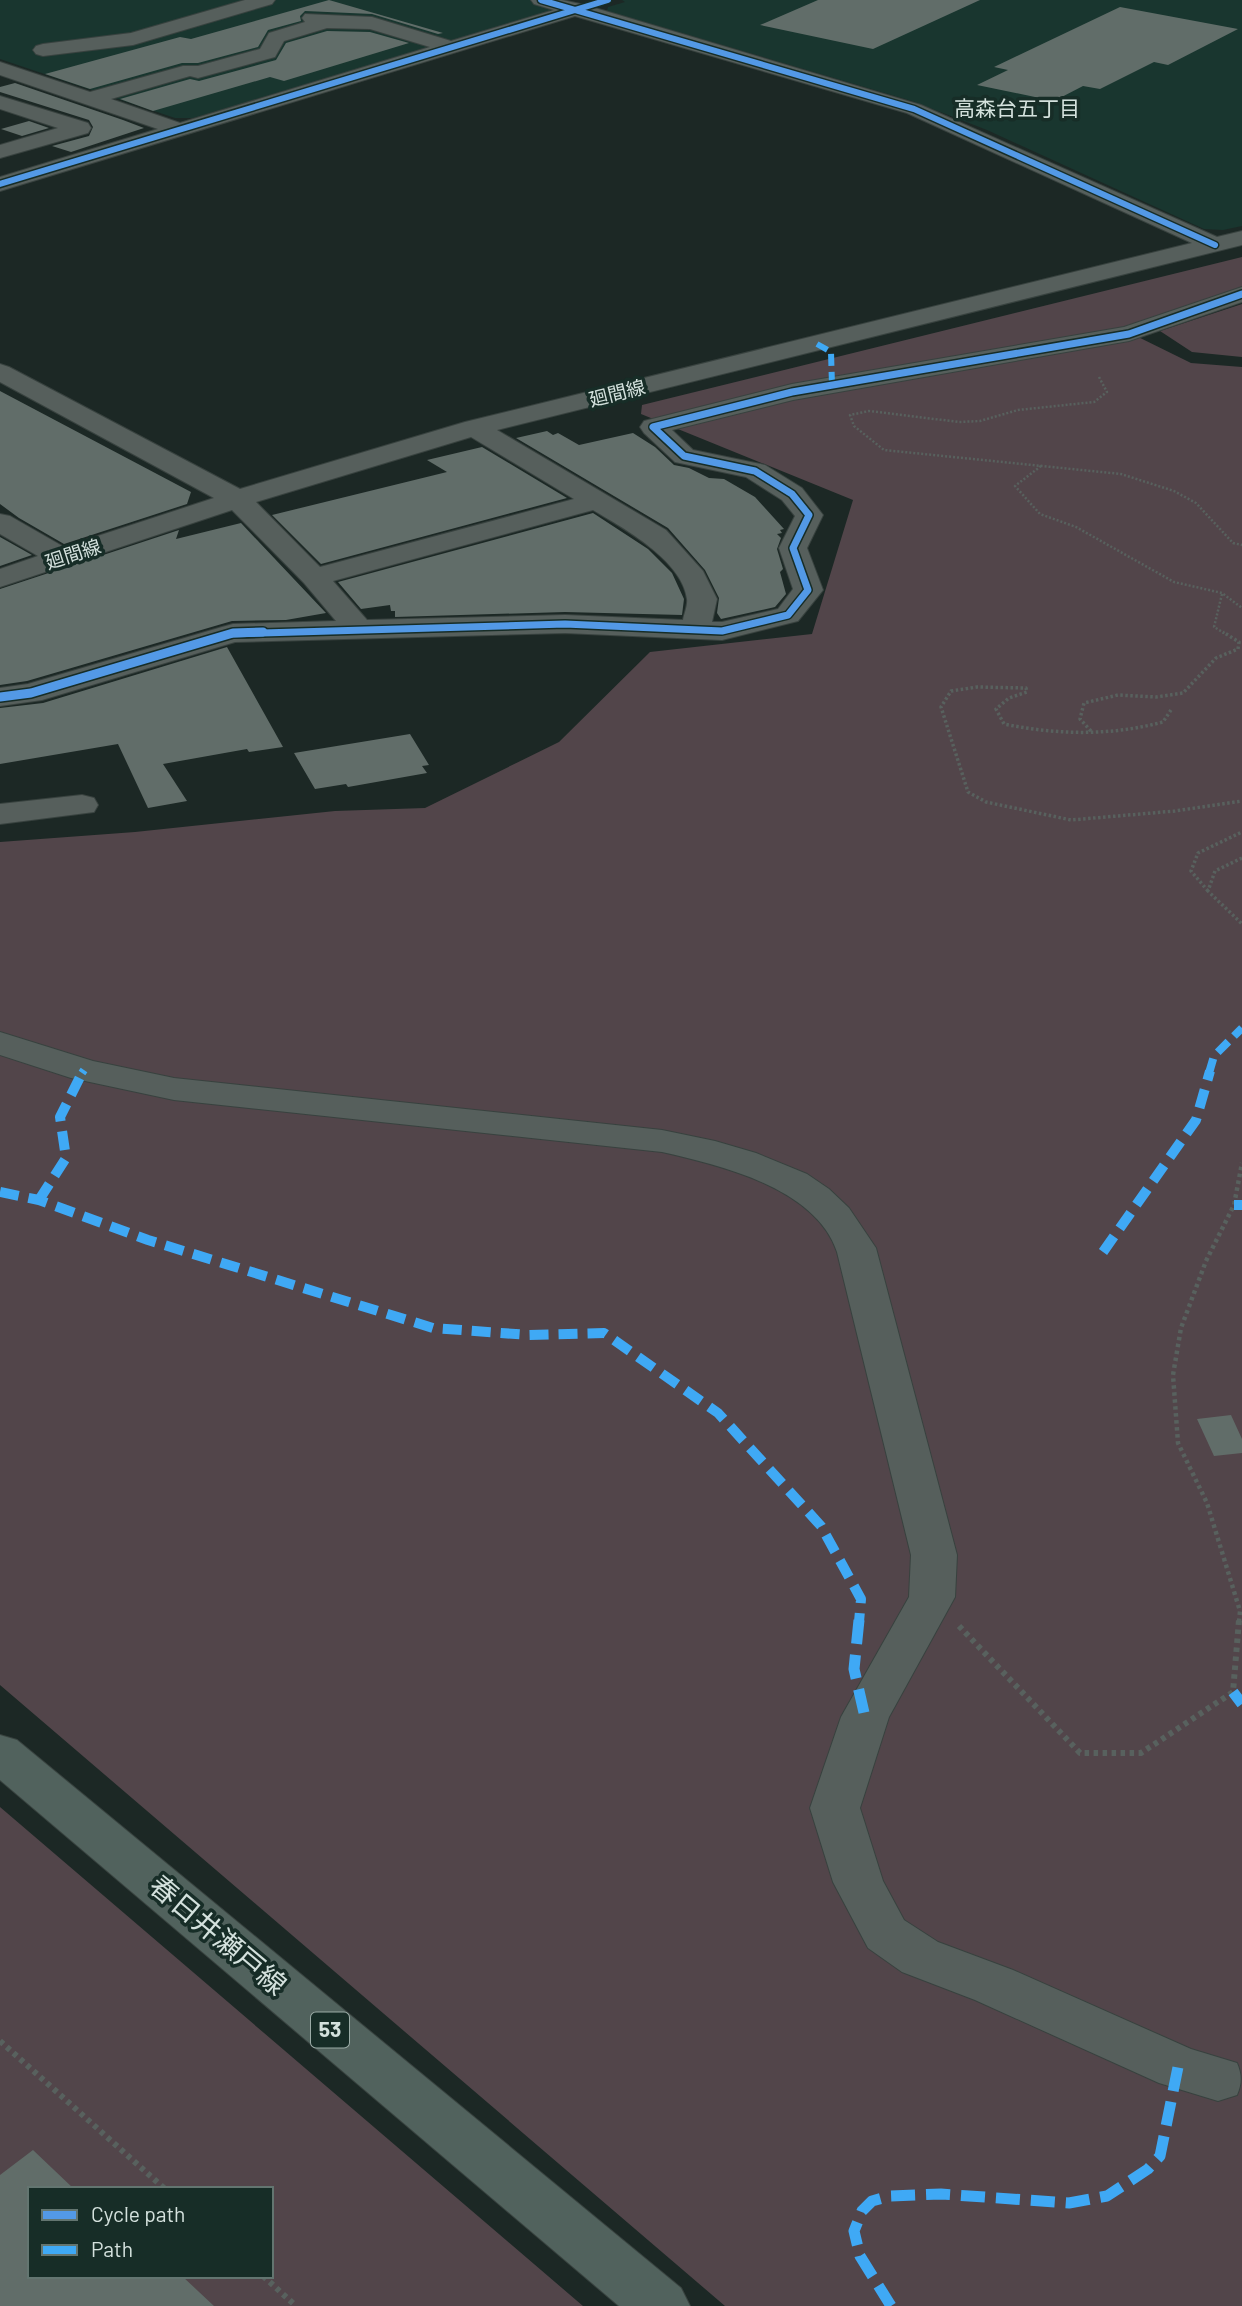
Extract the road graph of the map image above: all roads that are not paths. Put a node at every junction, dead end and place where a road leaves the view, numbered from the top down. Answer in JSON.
{"nodes":[{"id":1,"x":541,"y":0,"type":"edge"},
{"id":2,"x":608,"y":0,"type":"edge"},
{"id":3,"x":576,"y":10,"type":"junction"},
{"id":4,"x":291,"y":11,"type":"edge"},
{"id":5,"x":452,"y":48,"type":"junction"},
{"id":6,"x":43,"y":50,"type":"dead end"},
{"id":7,"x":0,"y":68,"type":"edge"},
{"id":8,"x":55,"y":87,"type":"junction"},
{"id":9,"x":89,"y":99,"type":"junction"},
{"id":10,"x":1,"y":102,"type":"edge"},
{"id":11,"x":180,"y":130,"type":"junction"},
{"id":12,"x":56,"y":135,"type":"junction"},
{"id":13,"x":0,"y":151,"type":"edge"},
{"id":14,"x":104,"y":153,"type":"junction"},
{"id":15,"x":0,"y":184,"type":"edge"},
{"id":16,"x":1242,"y":238,"type":"edge"},
{"id":17,"x":1215,"y":245,"type":"junction"},
{"id":18,"x":1242,"y":294,"type":"edge"},
{"id":19,"x":0,"y":372,"type":"edge"},
{"id":20,"x":474,"y":428,"type":"junction"},
{"id":21,"x":237,"y":499,"type":"junction"},
{"id":22,"x":596,"y":501,"type":"junction"},
{"id":23,"x":0,"y":522,"type":"edge"},
{"id":24,"x":62,"y":558,"type":"junction"},
{"id":25,"x":314,"y":577,"type":"junction"},
{"id":26,"x":0,"y":578,"type":"edge"},
{"id":27,"x":358,"y":628,"type":"junction"},
{"id":28,"x":696,"y":628,"type":"junction"},
{"id":29,"x":0,"y":696,"type":"edge"},
{"id":30,"x":82,"y":805,"type":"dead end"},
{"id":31,"x":0,"y":814,"type":"edge"},
{"id":32,"x":0,"y":1043,"type":"edge"},
{"id":33,"x":0,"y":1753,"type":"edge"},
{"id":34,"x":1218,"y":2079,"type":"dead end"},
{"id":35,"x":661,"y":2306,"type":"edge"}],
"edges":[{"from":1,"to":3,"type":"street"},
{"from":2,"to":3,"type":"street"},
{"from":3,"to":5,"type":"street"},
{"from":3,"to":17,"type":"street"},
{"from":4,"to":5,"type":"street"},
{"from":4,"to":6,"type":"street"},
{"from":4,"to":9,"type":"street"},
{"from":5,"to":11,"type":"street"},
{"from":7,"to":8,"type":"street"},
{"from":8,"to":9,"type":"street"},
{"from":8,"to":10,"type":"street"},
{"from":9,"to":11,"type":"street"},
{"from":10,"to":12,"type":"street"},
{"from":11,"to":14,"type":"street"},
{"from":12,"to":13,"type":"street"},
{"from":12,"to":14,"type":"street"},
{"from":14,"to":15,"type":"street"},
{"from":16,"to":17,"type":"street","name":"廻間線"},
{"from":17,"to":20,"type":"street","name":"廻間線"},
{"from":18,"to":28,"type":"street"},
{"from":19,"to":21,"type":"street"},
{"from":20,"to":21,"type":"street","name":"廻間線"},
{"from":20,"to":22,"type":"street"},
{"from":21,"to":24,"type":"street","name":"廻間線"},
{"from":21,"to":25,"type":"street"},
{"from":22,"to":25,"type":"street"},
{"from":22,"to":28,"type":"street"},
{"from":23,"to":24,"type":"street"},
{"from":24,"to":26,"type":"street","name":"廻間線"},
{"from":25,"to":27,"type":"street"},
{"from":27,"to":28,"type":"street"},
{"from":27,"to":29,"type":"street"},
{"from":30,"to":31,"type":"street"},
{"from":32,"to":34,"type":"street"},
{"from":33,"to":35,"type":"main road","name":"春日井瀬戸線","number":"53"}]}
